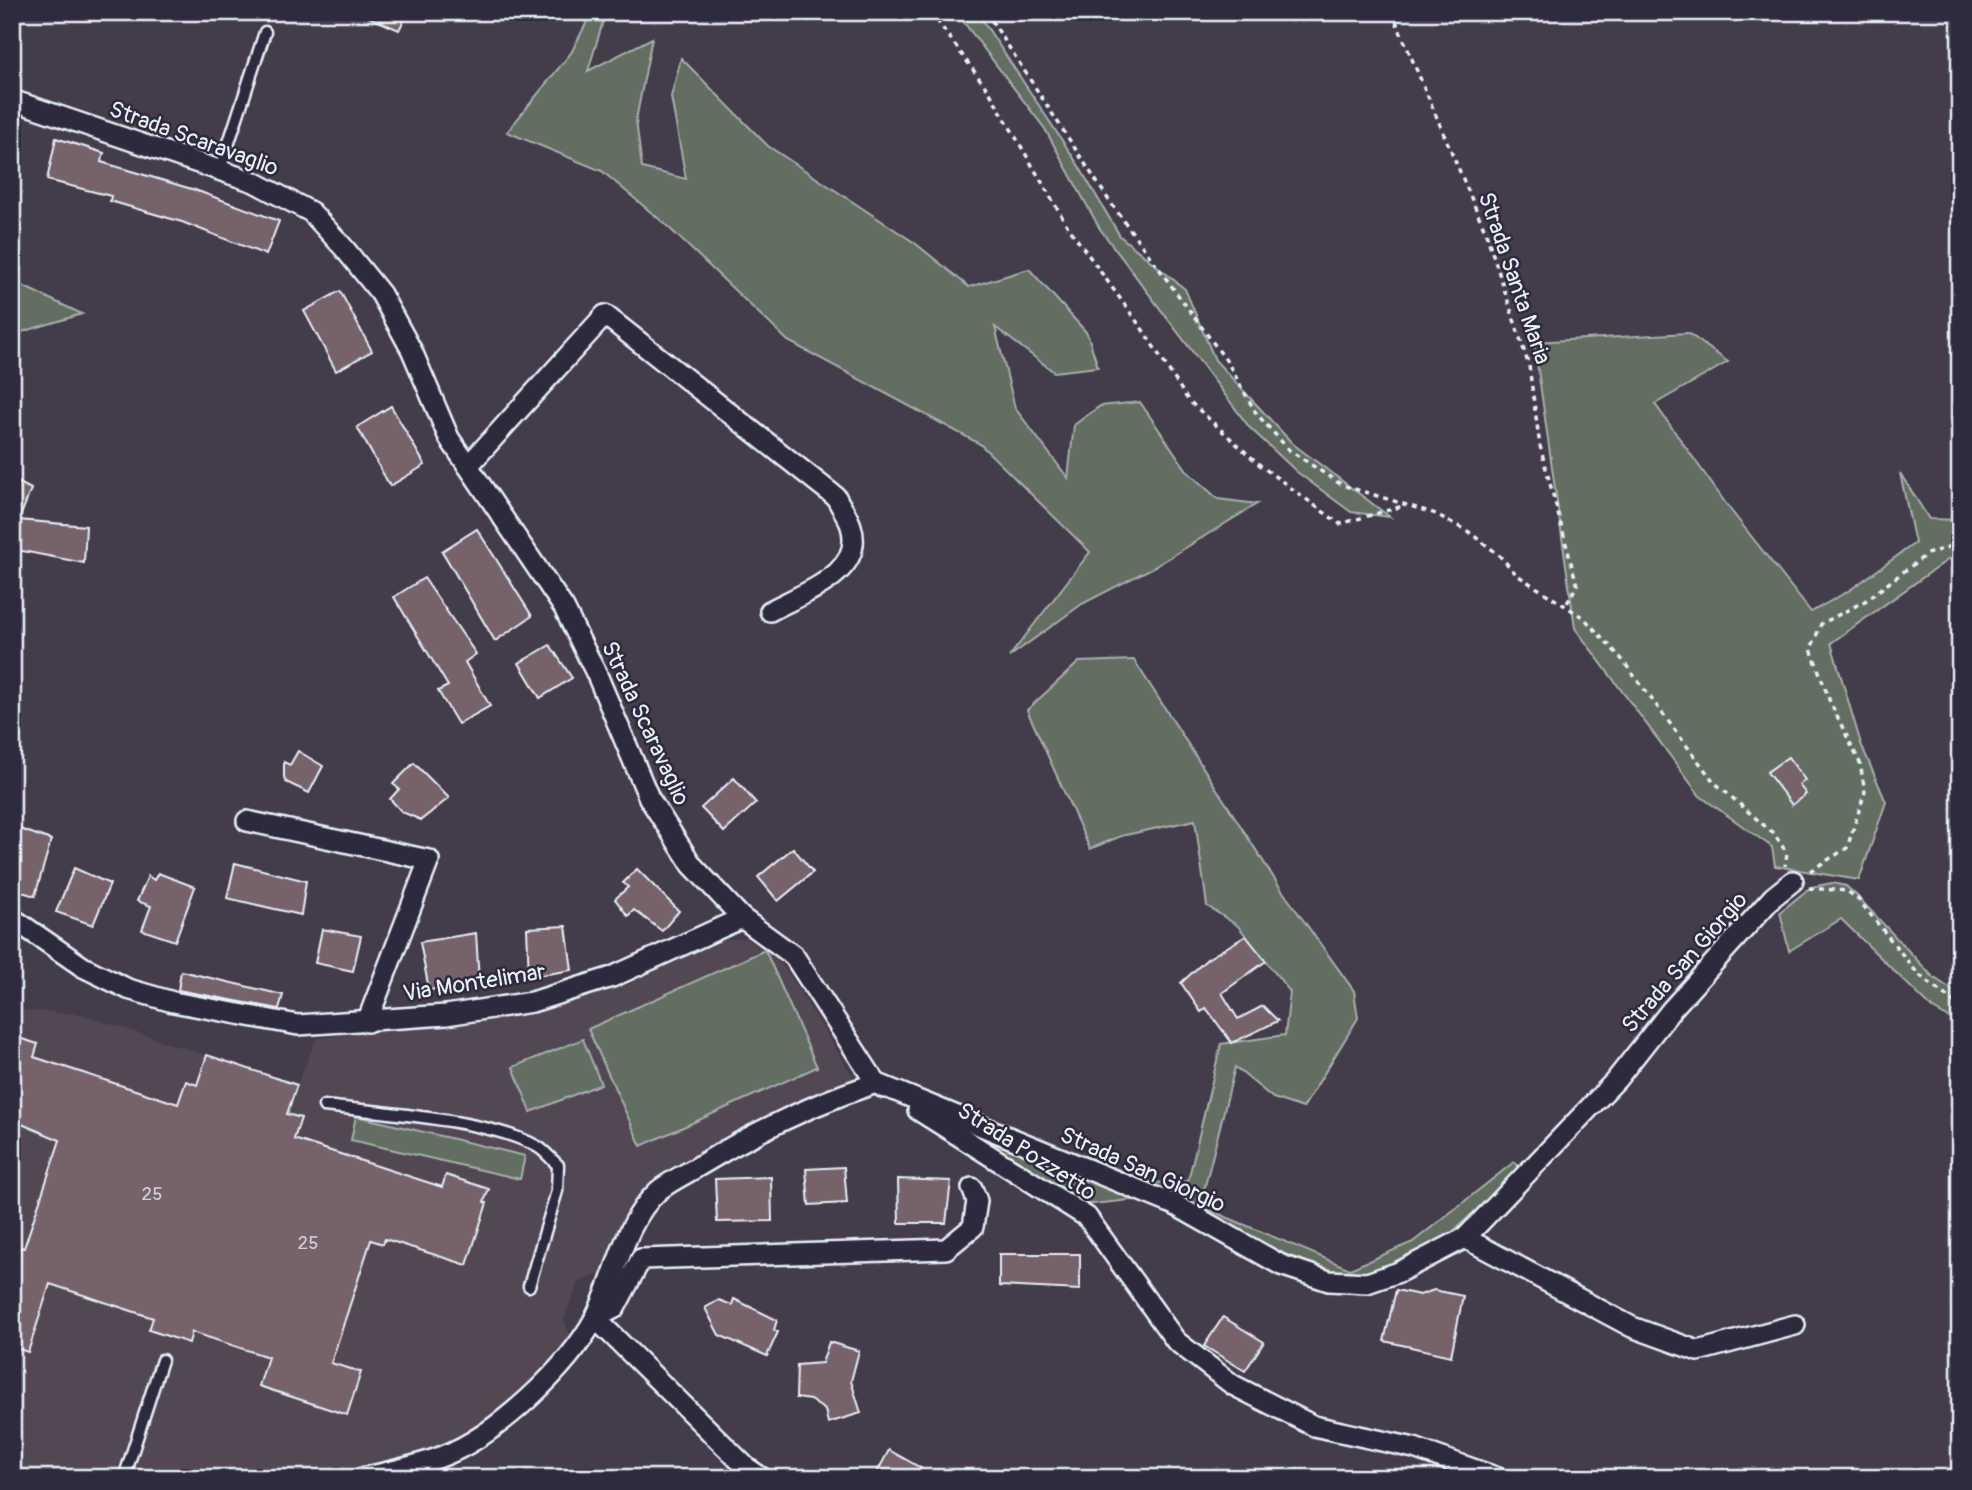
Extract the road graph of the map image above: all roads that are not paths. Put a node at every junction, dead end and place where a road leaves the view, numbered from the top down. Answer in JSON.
{"nodes":[{"id":1,"x":265,"y":32,"type":"dead end"},
{"id":2,"x":12,"y":100,"type":"edge"},
{"id":3,"x":220,"y":170,"type":"junction"},
{"id":4,"x":468,"y":466,"type":"junction"},
{"id":5,"x":770,"y":611,"type":"dead end"},
{"id":6,"x":247,"y":821,"type":"dead end"},
{"id":7,"x":1793,"y":881,"type":"road end"},
{"id":8,"x":12,"y":918,"type":"edge"},
{"id":9,"x":742,"y":918,"type":"junction"},
{"id":10,"x":367,"y":1022,"type":"junction"},
{"id":11,"x":876,"y":1083,"type":"junction"},
{"id":12,"x":324,"y":1106,"type":"dead end"},
{"id":13,"x":972,"y":1188,"type":"dead end"},
{"id":14,"x":1465,"y":1238,"type":"junction"},
{"id":15,"x":529,"y":1286,"type":"dead end"},
{"id":16,"x":595,"y":1318,"type":"junction"},
{"id":17,"x":1795,"y":1325,"type":"dead end"},
{"id":18,"x":163,"y":1360,"type":"dead end"},
{"id":19,"x":124,"y":1478,"type":"edge"},
{"id":20,"x":362,"y":1478,"type":"edge"},
{"id":21,"x":762,"y":1478,"type":"edge"},
{"id":22,"x":1497,"y":1478,"type":"edge"}],
"edges":[{"from":1,"to":3,"type":"lane"},
{"from":2,"to":3,"type":"street","name":"Strada Scaravaglio"},
{"from":3,"to":4,"type":"street","name":"Strada Scaravaglio"},
{"from":4,"to":5,"type":"street"},
{"from":4,"to":9,"type":"street","name":"Strada Scaravaglio"},
{"from":6,"to":10,"type":"street","name":"Via Montelimar"},
{"from":7,"to":14,"type":"street","name":"Strada San Giorgio"},
{"from":8,"to":10,"type":"street","name":"Via Montelimar"},
{"from":9,"to":10,"type":"street","name":"Via Montelimar"},
{"from":9,"to":11,"type":"street","name":"Strada Scaravaglio"},
{"from":11,"to":14,"type":"street","name":"Strada San Giorgio"},
{"from":11,"to":16,"type":"street"},
{"from":11,"to":22,"type":"street","name":"Strada Pozzetto"},
{"from":12,"to":15,"type":"lane"},
{"from":13,"to":16,"type":"street"},
{"from":14,"to":17,"type":"street"},
{"from":16,"to":20,"type":"street"},
{"from":16,"to":21,"type":"street"},
{"from":18,"to":19,"type":"lane"}]}
